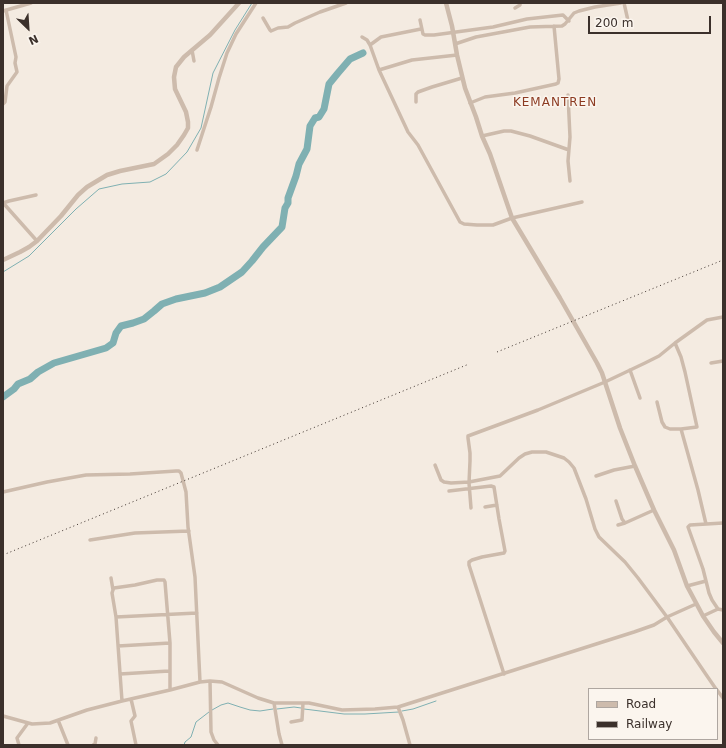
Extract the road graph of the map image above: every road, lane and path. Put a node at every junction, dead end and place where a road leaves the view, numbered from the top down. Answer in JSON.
{"nodes":[{"id":1,"x":31,"y":3,"type":"edge"},
{"id":2,"x":232,"y":3,"type":"edge"},
{"id":3,"x":239,"y":3,"type":"edge"},
{"id":4,"x":256,"y":3,"type":"edge"},
{"id":5,"x":346,"y":3,"type":"edge"},
{"id":6,"x":446,"y":3,"type":"edge"},
{"id":7,"x":520,"y":3,"type":"edge"},
{"id":8,"x":621,"y":3,"type":"edge"},
{"id":9,"x":624,"y":3,"type":"edge"},
{"id":10,"x":235,"y":8,"type":"junction"},
{"id":11,"x":515,"y":8,"type":"dead end"},
{"id":12,"x":4,"y":11,"type":"edge"},
{"id":13,"x":264,"y":18,"type":"dead end"},
{"id":14,"x":545,"y":18,"type":"junction"},
{"id":15,"x":567,"y":19,"type":"junction"},
{"id":16,"x":420,"y":20,"type":"dead end"},
{"id":17,"x":529,"y":23,"type":"junction"},
{"id":18,"x":546,"y":25,"type":"junction"},
{"id":19,"x":629,"y":25,"type":"dead end"},
{"id":20,"x":554,"y":26,"type":"junction"},
{"id":21,"x":421,"y":29,"type":"junction"},
{"id":22,"x":490,"y":31,"type":"junction"},
{"id":23,"x":453,"y":32,"type":"junction"},
{"id":24,"x":362,"y":37,"type":"dead end"},
{"id":25,"x":454,"y":41,"type":"junction"},
{"id":26,"x":370,"y":45,"type":"junction"},
{"id":27,"x":192,"y":50,"type":"junction"},
{"id":28,"x":457,"y":55,"type":"junction"},
{"id":29,"x":194,"y":61,"type":"dead end"},
{"id":30,"x":379,"y":70,"type":"junction"},
{"id":31,"x":462,"y":78,"type":"junction"},
{"id":32,"x":568,"y":95,"type":"dead end"},
{"id":33,"x":416,"y":102,"type":"dead end"},
{"id":34,"x":470,"y":103,"type":"junction"},
{"id":35,"x":3,"y":104,"type":"edge"},
{"id":36,"x":482,"y":136,"type":"junction"},
{"id":37,"x":197,"y":150,"type":"dead end"},
{"id":38,"x":569,"y":150,"type":"junction"},
{"id":39,"x":570,"y":181,"type":"dead end"},
{"id":40,"x":36,"y":196,"type":"dead end"},
{"id":41,"x":582,"y":202,"type":"dead end"},
{"id":42,"x":3,"y":204,"type":"edge"},
{"id":43,"x":512,"y":218,"type":"junction"},
{"id":44,"x":37,"y":241,"type":"junction"},
{"id":45,"x":3,"y":260,"type":"edge"},
{"id":46,"x":723,"y":317,"type":"edge"},
{"id":47,"x":675,"y":343,"type":"junction"},
{"id":48,"x":723,"y":361,"type":"edge"},
{"id":49,"x":711,"y":364,"type":"dead end"},
{"id":50,"x":630,"y":370,"type":"junction"},
{"id":51,"x":605,"y":382,"type":"junction"},
{"id":52,"x":640,"y":398,"type":"dead end"},
{"id":53,"x":657,"y":402,"type":"dead end"},
{"id":54,"x":681,"y":429,"type":"junction"},
{"id":55,"x":435,"y":465,"type":"dead end"},
{"id":56,"x":635,"y":466,"type":"junction"},
{"id":57,"x":596,"y":476,"type":"dead end"},
{"id":58,"x":469,"y":485,"type":"junction"},
{"id":59,"x":449,"y":491,"type":"dead end"},
{"id":60,"x":3,"y":492,"type":"edge"},
{"id":61,"x":616,"y":501,"type":"dead end"},
{"id":62,"x":497,"y":505,"type":"junction"},
{"id":63,"x":485,"y":507,"type":"dead end"},
{"id":64,"x":471,"y":508,"type":"dead end"},
{"id":65,"x":654,"y":510,"type":"junction"},
{"id":66,"x":625,"y":523,"type":"junction"},
{"id":67,"x":723,"y":523,"type":"edge"},
{"id":68,"x":706,"y":524,"type":"junction"},
{"id":69,"x":618,"y":525,"type":"dead end"},
{"id":70,"x":189,"y":531,"type":"junction"},
{"id":71,"x":90,"y":540,"type":"dead end"},
{"id":72,"x":111,"y":578,"type":"dead end"},
{"id":73,"x":706,"y":581,"type":"junction"},
{"id":74,"x":687,"y":586,"type":"junction"},
{"id":75,"x":113,"y":590,"type":"junction"},
{"id":76,"x":696,"y":604,"type":"junction"},
{"id":77,"x":721,"y":610,"type":"edge"},
{"id":78,"x":197,"y":613,"type":"junction"},
{"id":79,"x":167,"y":614,"type":"junction"},
{"id":80,"x":703,"y":616,"type":"junction"},
{"id":81,"x":116,"y":617,"type":"junction"},
{"id":82,"x":665,"y":619,"type":"junction"},
{"id":83,"x":170,"y":643,"type":"junction"},
{"id":84,"x":723,"y":643,"type":"edge"},
{"id":85,"x":118,"y":646,"type":"junction"},
{"id":86,"x":169,"y":671,"type":"junction"},
{"id":87,"x":120,"y":674,"type":"junction"},
{"id":88,"x":504,"y":674,"type":"junction"},
{"id":89,"x":210,"y":681,"type":"junction"},
{"id":90,"x":200,"y":682,"type":"junction"},
{"id":91,"x":716,"y":688,"type":"edge"},
{"id":92,"x":170,"y":690,"type":"junction"},
{"id":93,"x":131,"y":699,"type":"junction"},
{"id":94,"x":122,"y":701,"type":"junction"},
{"id":95,"x":274,"y":702,"type":"junction"},
{"id":96,"x":303,"y":707,"type":"junction"},
{"id":97,"x":399,"y":710,"type":"junction"},
{"id":98,"x":3,"y":716,"type":"edge"},
{"id":99,"x":58,"y":720,"type":"junction"},
{"id":100,"x":291,"y":722,"type":"dead end"},
{"id":101,"x":28,"y":723,"type":"junction"},
{"id":102,"x":96,"y":738,"type":"dead end"},
{"id":103,"x":19,"y":745,"type":"edge"},
{"id":104,"x":68,"y":745,"type":"edge"},
{"id":105,"x":93,"y":745,"type":"edge"},
{"id":106,"x":136,"y":745,"type":"edge"},
{"id":107,"x":218,"y":745,"type":"edge"},
{"id":108,"x":282,"y":745,"type":"edge"},
{"id":109,"x":410,"y":745,"type":"edge"}],
"edges":[{"from":1,"to":12,"type":"street"},
{"from":2,"to":10,"type":"street"},
{"from":3,"to":10,"type":"street"},
{"from":4,"to":37,"type":"street"},
{"from":5,"to":13,"type":"street"},
{"from":6,"to":23,"type":"street"},
{"from":7,"to":11,"type":"street"},
{"from":8,"to":15,"type":"street"},
{"from":9,"to":19,"type":"street"},
{"from":10,"to":27,"type":"street"},
{"from":12,"to":35,"type":"street"},
{"from":14,"to":15,"type":"street"},
{"from":14,"to":17,"type":"street"},
{"from":14,"to":18,"type":"street"},
{"from":15,"to":20,"type":"street"},
{"from":16,"to":21,"type":"street"},
{"from":17,"to":18,"type":"street"},
{"from":17,"to":22,"type":"street"},
{"from":17,"to":22,"type":"street"},
{"from":18,"to":20,"type":"street"},
{"from":20,"to":34,"type":"street"},
{"from":21,"to":23,"type":"street"},
{"from":21,"to":26,"type":"street"},
{"from":22,"to":23,"type":"street"},
{"from":22,"to":25,"type":"street"},
{"from":23,"to":25,"type":"street"},
{"from":24,"to":26,"type":"street"},
{"from":25,"to":28,"type":"street"},
{"from":26,"to":30,"type":"street"},
{"from":27,"to":29,"type":"street"},
{"from":27,"to":44,"type":"street"},
{"from":28,"to":30,"type":"street"},
{"from":28,"to":31,"type":"street"},
{"from":30,"to":43,"type":"street"},
{"from":31,"to":33,"type":"street"},
{"from":31,"to":34,"type":"street"},
{"from":32,"to":38,"type":"street"},
{"from":34,"to":36,"type":"street"},
{"from":36,"to":38,"type":"street"},
{"from":36,"to":43,"type":"street"},
{"from":38,"to":39,"type":"street"},
{"from":40,"to":42,"type":"street"},
{"from":41,"to":43,"type":"street"},
{"from":42,"to":44,"type":"street"},
{"from":43,"to":51,"type":"street"},
{"from":44,"to":45,"type":"street"},
{"from":46,"to":47,"type":"street"},
{"from":47,"to":50,"type":"street"},
{"from":47,"to":54,"type":"street"},
{"from":48,"to":49,"type":"street"},
{"from":50,"to":51,"type":"street"},
{"from":50,"to":52,"type":"street"},
{"from":51,"to":56,"type":"street"},
{"from":51,"to":58,"type":"street"},
{"from":53,"to":54,"type":"street"},
{"from":54,"to":68,"type":"street"},
{"from":55,"to":58,"type":"street"},
{"from":56,"to":57,"type":"street"},
{"from":56,"to":65,"type":"street"},
{"from":58,"to":59,"type":"street"},
{"from":58,"to":62,"type":"street"},
{"from":58,"to":64,"type":"street"},
{"from":58,"to":82,"type":"street"},
{"from":60,"to":70,"type":"street"},
{"from":61,"to":66,"type":"street"},
{"from":62,"to":63,"type":"street"},
{"from":62,"to":88,"type":"street"},
{"from":65,"to":66,"type":"street"},
{"from":65,"to":74,"type":"street"},
{"from":66,"to":69,"type":"street"},
{"from":67,"to":68,"type":"street"},
{"from":68,"to":73,"type":"street"},
{"from":70,"to":71,"type":"street"},
{"from":70,"to":78,"type":"street"},
{"from":72,"to":75,"type":"street"},
{"from":73,"to":74,"type":"street"},
{"from":73,"to":77,"type":"street"},
{"from":74,"to":76,"type":"street"},
{"from":75,"to":79,"type":"street"},
{"from":75,"to":81,"type":"street"},
{"from":76,"to":80,"type":"street"},
{"from":76,"to":82,"type":"street"},
{"from":77,"to":80,"type":"street"},
{"from":78,"to":79,"type":"street"},
{"from":78,"to":90,"type":"street"},
{"from":79,"to":81,"type":"street"},
{"from":79,"to":83,"type":"street"},
{"from":80,"to":84,"type":"street"},
{"from":81,"to":85,"type":"street"},
{"from":82,"to":88,"type":"street"},
{"from":82,"to":91,"type":"street"},
{"from":83,"to":85,"type":"street"},
{"from":83,"to":86,"type":"street"},
{"from":85,"to":87,"type":"street"},
{"from":86,"to":87,"type":"street"},
{"from":86,"to":92,"type":"street"},
{"from":87,"to":94,"type":"street"},
{"from":88,"to":97,"type":"street"},
{"from":89,"to":90,"type":"street"},
{"from":89,"to":95,"type":"street"},
{"from":89,"to":107,"type":"street"},
{"from":90,"to":92,"type":"street"},
{"from":92,"to":93,"type":"street"},
{"from":93,"to":94,"type":"street"},
{"from":93,"to":106,"type":"street"},
{"from":94,"to":99,"type":"street"},
{"from":95,"to":96,"type":"street"},
{"from":95,"to":108,"type":"street"},
{"from":96,"to":97,"type":"street"},
{"from":96,"to":100,"type":"street"},
{"from":97,"to":109,"type":"street"},
{"from":98,"to":101,"type":"street"},
{"from":99,"to":101,"type":"street"},
{"from":99,"to":104,"type":"street"},
{"from":101,"to":103,"type":"street"},
{"from":102,"to":105,"type":"street"}]}
